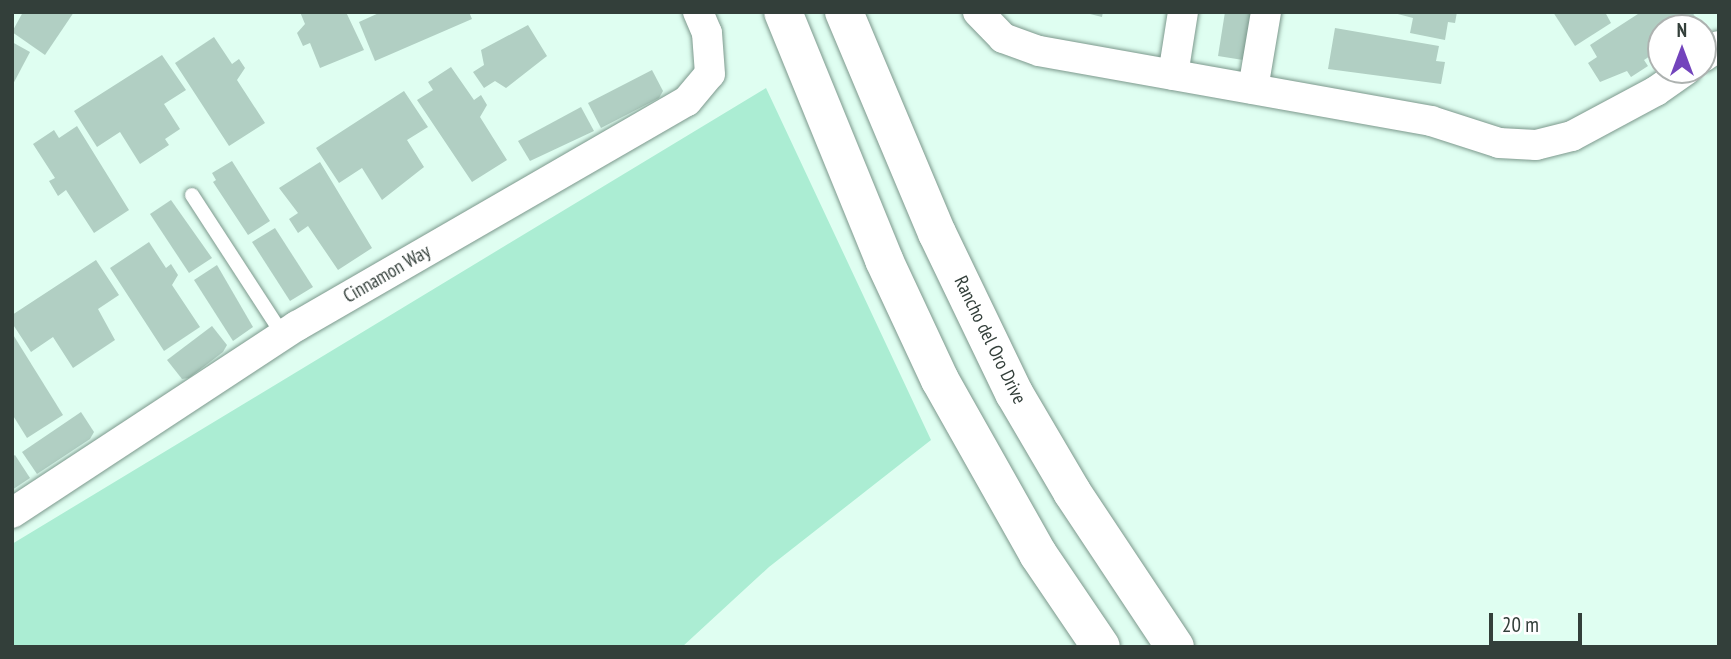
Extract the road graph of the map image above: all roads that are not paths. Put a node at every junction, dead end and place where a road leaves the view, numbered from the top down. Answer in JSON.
{"nodes":[{"id":1,"x":698,"y":12,"type":"edge"},
{"id":2,"x":783,"y":12,"type":"edge"},
{"id":3,"x":828,"y":12,"type":"edge"},
{"id":4,"x":844,"y":12,"type":"edge"},
{"id":5,"x":978,"y":12,"type":"edge"},
{"id":6,"x":1183,"y":12,"type":"edge"},
{"id":7,"x":1266,"y":12,"type":"edge"},
{"id":8,"x":1173,"y":75,"type":"junction"},
{"id":9,"x":1667,"y":84,"type":"edge"},
{"id":10,"x":1253,"y":89,"type":"junction"},
{"id":11,"x":882,"y":102,"type":"junction"},
{"id":12,"x":192,"y":195,"type":"dead end"},
{"id":13,"x":283,"y":335,"type":"junction"},
{"id":14,"x":12,"y":513,"type":"edge"},
{"id":15,"x":1101,"y":647,"type":"edge"},
{"id":16,"x":1175,"y":647,"type":"edge"}],
"edges":[{"from":1,"to":13,"type":"street","name":"Cinnamon Way"},
{"from":2,"to":15,"type":"main road"},
{"from":3,"to":11,"type":"main road"},
{"from":4,"to":11,"type":"main road","name":"Rancho del Oro Drive"},
{"from":5,"to":8,"type":"street"},
{"from":6,"to":8,"type":"street"},
{"from":7,"to":10,"type":"street"},
{"from":8,"to":10,"type":"street"},
{"from":9,"to":10,"type":"street"},
{"from":11,"to":16,"type":"main road","name":"Rancho del Oro Drive"},
{"from":12,"to":13,"type":"lane"},
{"from":13,"to":14,"type":"street","name":"Cinnamon Way"}]}
